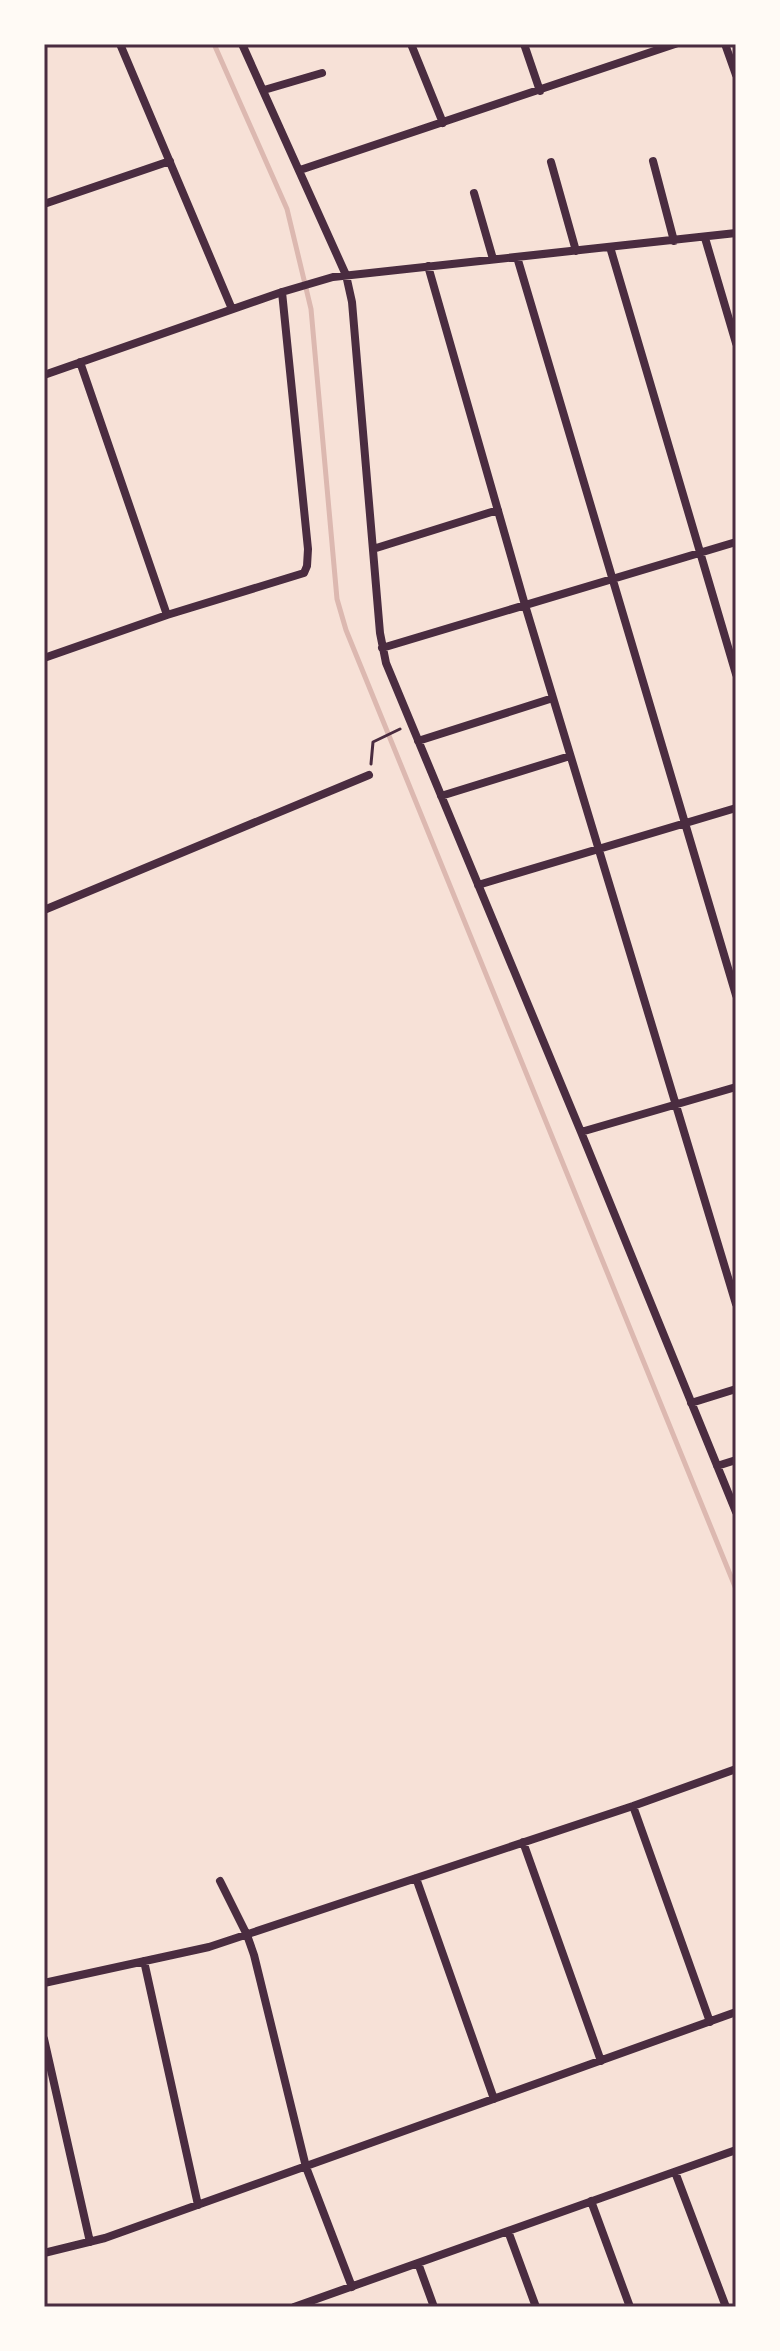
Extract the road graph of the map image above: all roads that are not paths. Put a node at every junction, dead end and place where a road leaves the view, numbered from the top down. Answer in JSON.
{"nodes":[{"id":1,"x":120,"y":44,"type":"edge"},
{"id":2,"x":242,"y":44,"type":"edge"},
{"id":3,"x":411,"y":44,"type":"edge"},
{"id":4,"x":524,"y":44,"type":"edge"},
{"id":5,"x":635,"y":44,"type":"edge"},
{"id":6,"x":675,"y":44,"type":"edge"},
{"id":7,"x":725,"y":44,"type":"edge"},
{"id":8,"x":640,"y":56,"type":"junction"},
{"id":9,"x":322,"y":73,"type":"dead end"},
{"id":10,"x":736,"y":75,"type":"edge"},
{"id":11,"x":264,"y":90,"type":"junction"},
{"id":12,"x":540,"y":91,"type":"junction"},
{"id":13,"x":443,"y":123,"type":"junction"},
{"id":14,"x":170,"y":161,"type":"junction"},
{"id":15,"x":653,"y":161,"type":"dead end"},
{"id":16,"x":551,"y":162,"type":"dead end"},
{"id":17,"x":300,"y":170,"type":"junction"},
{"id":18,"x":474,"y":193,"type":"dead end"},
{"id":19,"x":44,"y":204,"type":"edge"},
{"id":20,"x":736,"y":233,"type":"edge"},
{"id":21,"x":705,"y":238,"type":"junction"},
{"id":22,"x":674,"y":241,"type":"junction"},
{"id":23,"x":610,"y":247,"type":"junction"},
{"id":24,"x":576,"y":251,"type":"junction"},
{"id":25,"x":517,"y":257,"type":"junction"},
{"id":26,"x":493,"y":259,"type":"junction"},
{"id":27,"x":428,"y":266,"type":"junction"},
{"id":28,"x":346,"y":275,"type":"junction"},
{"id":29,"x":287,"y":290,"type":"junction"},
{"id":30,"x":232,"y":309,"type":"junction"},
{"id":31,"x":736,"y":343,"type":"edge"},
{"id":32,"x":80,"y":362,"type":"junction"},
{"id":33,"x":44,"y":375,"type":"edge"},
{"id":34,"x":498,"y":510,"type":"junction"},
{"id":35,"x":736,"y":542,"type":"edge"},
{"id":36,"x":373,"y":549,"type":"junction"},
{"id":37,"x":700,"y":553,"type":"junction"},
{"id":38,"x":613,"y":578,"type":"junction"},
{"id":39,"x":525,"y":605,"type":"junction"},
{"id":40,"x":167,"y":615,"type":"junction"},
{"id":41,"x":382,"y":648,"type":"junction"},
{"id":42,"x":44,"y":658,"type":"edge"},
{"id":43,"x":736,"y":674,"type":"edge"},
{"id":44,"x":553,"y":698,"type":"junction"},
{"id":45,"x":418,"y":741,"type":"junction"},
{"id":46,"x":570,"y":756,"type":"junction"},
{"id":47,"x":369,"y":775,"type":"road end"},
{"id":48,"x":441,"y":796,"type":"junction"},
{"id":49,"x":736,"y":808,"type":"edge"},
{"id":50,"x":685,"y":823,"type":"junction"},
{"id":51,"x":598,"y":849,"type":"junction"},
{"id":52,"x":478,"y":885,"type":"junction"},
{"id":53,"x":44,"y":910,"type":"edge"},
{"id":54,"x":736,"y":995,"type":"edge"},
{"id":55,"x":736,"y":1087,"type":"edge"},
{"id":56,"x":676,"y":1105,"type":"junction"},
{"id":57,"x":581,"y":1132,"type":"junction"},
{"id":58,"x":736,"y":1304,"type":"edge"},
{"id":59,"x":736,"y":1389,"type":"edge"},
{"id":60,"x":691,"y":1403,"type":"junction"},
{"id":61,"x":736,"y":1460,"type":"edge"},
{"id":62,"x":717,"y":1466,"type":"junction"},
{"id":63,"x":736,"y":1512,"type":"edge"},
{"id":64,"x":736,"y":1769,"type":"edge"},
{"id":65,"x":633,"y":1806,"type":"junction"},
{"id":66,"x":523,"y":1842,"type":"junction"},
{"id":67,"x":416,"y":1878,"type":"junction"},
{"id":68,"x":220,"y":1881,"type":"dead end"},
{"id":69,"x":247,"y":1935,"type":"junction"},
{"id":70,"x":144,"y":1961,"type":"junction"},
{"id":71,"x":44,"y":1983,"type":"edge"},
{"id":72,"x":736,"y":2012,"type":"edge"},
{"id":73,"x":710,"y":2022,"type":"junction"},
{"id":74,"x":44,"y":2039,"type":"edge"},
{"id":75,"x":601,"y":2061,"type":"junction"},
{"id":76,"x":494,"y":2099,"type":"junction"},
{"id":77,"x":736,"y":2150,"type":"edge"},
{"id":78,"x":306,"y":2167,"type":"junction"},
{"id":79,"x":675,"y":2172,"type":"junction"},
{"id":80,"x":591,"y":2201,"type":"junction"},
{"id":81,"x":198,"y":2205,"type":"junction"},
{"id":82,"x":508,"y":2231,"type":"junction"},
{"id":83,"x":90,"y":2242,"type":"junction"},
{"id":84,"x":44,"y":2253,"type":"edge"},
{"id":85,"x":418,"y":2263,"type":"junction"},
{"id":86,"x":352,"y":2287,"type":"junction"},
{"id":87,"x":328,"y":2295,"type":"junction"},
{"id":88,"x":294,"y":2307,"type":"edge"},
{"id":89,"x":332,"y":2307,"type":"edge"},
{"id":90,"x":434,"y":2307,"type":"edge"},
{"id":91,"x":536,"y":2307,"type":"edge"},
{"id":92,"x":630,"y":2307,"type":"edge"},
{"id":93,"x":726,"y":2307,"type":"edge"}],
"edges":[{"from":1,"to":14,"type":"street"},
{"from":2,"to":11,"type":"street"},
{"from":3,"to":13,"type":"street"},
{"from":4,"to":12,"type":"street"},
{"from":5,"to":8,"type":"street"},
{"from":6,"to":8,"type":"street"},
{"from":7,"to":10,"type":"street"},
{"from":8,"to":12,"type":"street"},
{"from":9,"to":11,"type":"street"},
{"from":11,"to":17,"type":"street"},
{"from":12,"to":13,"type":"street"},
{"from":13,"to":17,"type":"street"},
{"from":14,"to":19,"type":"street"},
{"from":14,"to":30,"type":"street"},
{"from":15,"to":22,"type":"street"},
{"from":16,"to":24,"type":"street"},
{"from":17,"to":28,"type":"street"},
{"from":18,"to":26,"type":"street"},
{"from":20,"to":21,"type":"street"},
{"from":21,"to":22,"type":"street"},
{"from":21,"to":31,"type":"street"},
{"from":22,"to":23,"type":"street"},
{"from":23,"to":24,"type":"street"},
{"from":23,"to":37,"type":"street"},
{"from":24,"to":25,"type":"street"},
{"from":25,"to":26,"type":"street"},
{"from":25,"to":38,"type":"street"},
{"from":26,"to":27,"type":"street"},
{"from":27,"to":28,"type":"street"},
{"from":27,"to":34,"type":"street"},
{"from":28,"to":29,"type":"street"},
{"from":28,"to":36,"type":"street"},
{"from":29,"to":30,"type":"street"},
{"from":29,"to":40,"type":"street"},
{"from":30,"to":32,"type":"street"},
{"from":32,"to":33,"type":"street"},
{"from":32,"to":40,"type":"street"},
{"from":34,"to":36,"type":"street"},
{"from":34,"to":39,"type":"street"},
{"from":35,"to":37,"type":"street"},
{"from":36,"to":41,"type":"street"},
{"from":37,"to":38,"type":"street"},
{"from":37,"to":43,"type":"street"},
{"from":38,"to":39,"type":"street"},
{"from":38,"to":50,"type":"street"},
{"from":39,"to":41,"type":"street"},
{"from":39,"to":44,"type":"street"},
{"from":40,"to":42,"type":"street"},
{"from":41,"to":45,"type":"street"},
{"from":44,"to":45,"type":"street"},
{"from":44,"to":46,"type":"street"},
{"from":45,"to":48,"type":"street"},
{"from":46,"to":48,"type":"street"},
{"from":46,"to":51,"type":"street"},
{"from":47,"to":53,"type":"street"},
{"from":48,"to":52,"type":"street"},
{"from":49,"to":50,"type":"street"},
{"from":50,"to":51,"type":"street"},
{"from":50,"to":54,"type":"street"},
{"from":51,"to":52,"type":"street"},
{"from":51,"to":56,"type":"street"},
{"from":52,"to":57,"type":"street"},
{"from":55,"to":56,"type":"street"},
{"from":56,"to":57,"type":"street"},
{"from":56,"to":58,"type":"street"},
{"from":57,"to":60,"type":"street"},
{"from":59,"to":60,"type":"street"},
{"from":60,"to":62,"type":"street"},
{"from":61,"to":62,"type":"street"},
{"from":62,"to":63,"type":"street"},
{"from":64,"to":65,"type":"street"},
{"from":65,"to":66,"type":"street"},
{"from":65,"to":73,"type":"street"},
{"from":66,"to":67,"type":"street"},
{"from":66,"to":75,"type":"street"},
{"from":67,"to":69,"type":"street"},
{"from":67,"to":76,"type":"street"},
{"from":68,"to":69,"type":"street"},
{"from":69,"to":70,"type":"street"},
{"from":69,"to":78,"type":"street"},
{"from":70,"to":71,"type":"street"},
{"from":70,"to":81,"type":"street"},
{"from":72,"to":73,"type":"street"},
{"from":73,"to":75,"type":"street"},
{"from":74,"to":83,"type":"street"},
{"from":75,"to":76,"type":"street"},
{"from":76,"to":78,"type":"street"},
{"from":77,"to":79,"type":"street"},
{"from":78,"to":81,"type":"street"},
{"from":78,"to":86,"type":"street"},
{"from":79,"to":80,"type":"street"},
{"from":79,"to":93,"type":"street"},
{"from":80,"to":82,"type":"street"},
{"from":80,"to":92,"type":"street"},
{"from":81,"to":83,"type":"street"},
{"from":82,"to":85,"type":"street"},
{"from":82,"to":91,"type":"street"},
{"from":83,"to":84,"type":"street"},
{"from":85,"to":86,"type":"street"},
{"from":85,"to":90,"type":"street"},
{"from":86,"to":87,"type":"street"},
{"from":87,"to":88,"type":"street"},
{"from":87,"to":89,"type":"street"}]}
